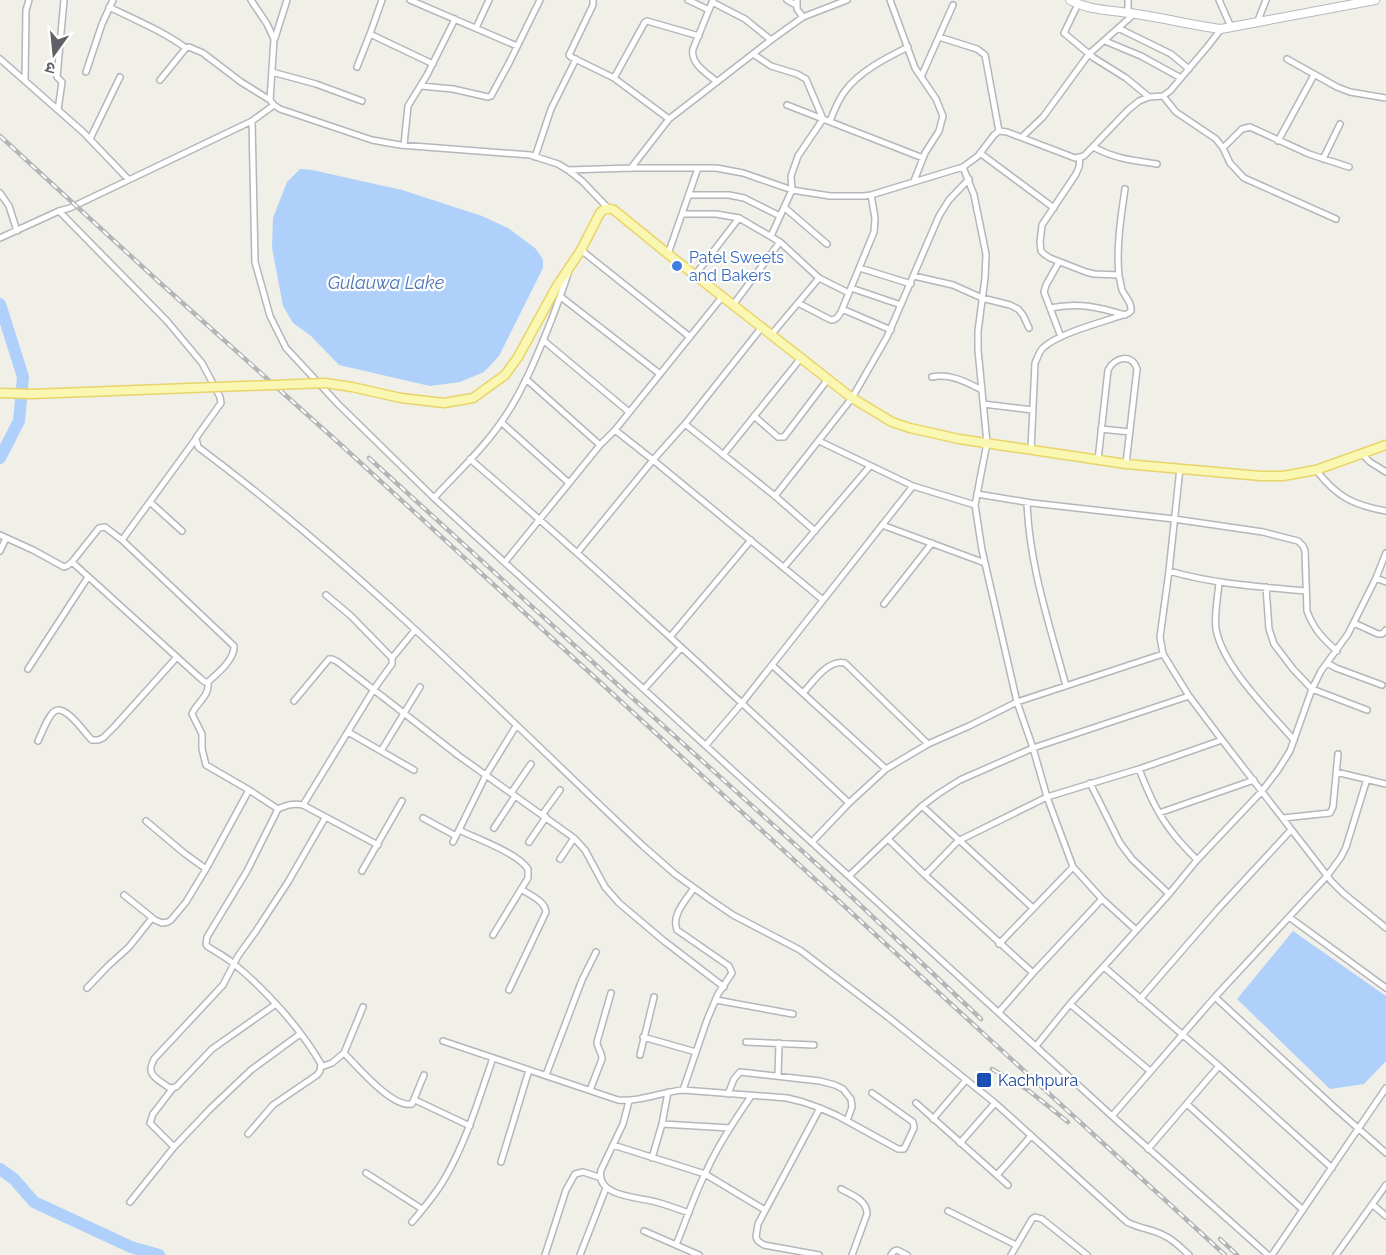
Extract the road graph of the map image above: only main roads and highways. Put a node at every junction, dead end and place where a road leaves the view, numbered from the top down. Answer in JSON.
{"nodes":[{"id":1,"x":0,"y":393,"type":"edge"},
{"id":2,"x":1386,"y":445,"type":"edge"}],
"edges":[{"from":1,"to":2,"type":"main road","bridge":true}]}
